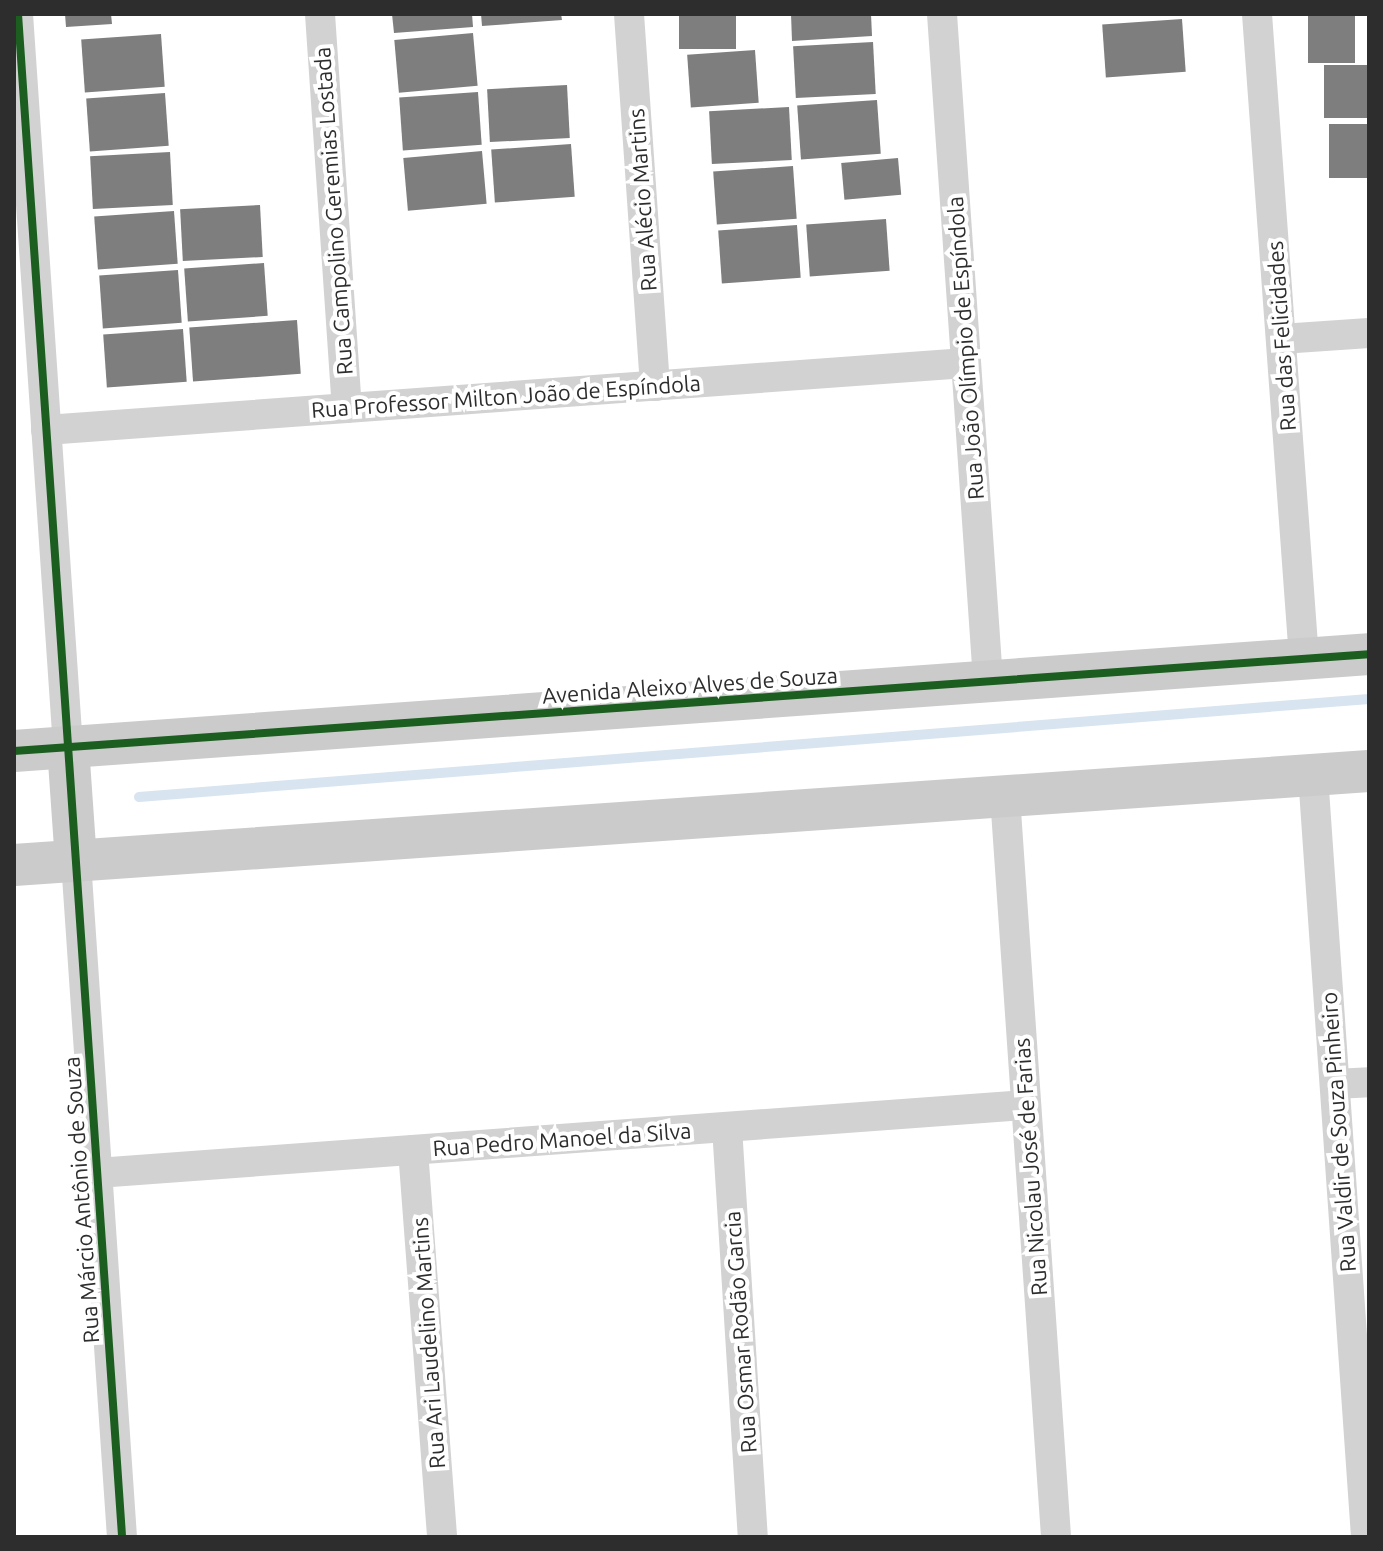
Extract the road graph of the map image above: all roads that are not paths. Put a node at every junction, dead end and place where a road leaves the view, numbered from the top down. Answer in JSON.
{"nodes":[{"id":1,"x":18,"y":14,"type":"edge"},
{"id":2,"x":320,"y":14,"type":"edge"},
{"id":3,"x":629,"y":14,"type":"edge"},
{"id":4,"x":942,"y":14,"type":"edge"},
{"id":5,"x":1257,"y":14,"type":"edge"},
{"id":6,"x":1369,"y":333,"type":"edge"},
{"id":7,"x":1281,"y":339,"type":"junction"},
{"id":8,"x":966,"y":363,"type":"junction"},
{"id":9,"x":655,"y":386,"type":"junction"},
{"id":10,"x":347,"y":408,"type":"junction"},
{"id":11,"x":46,"y":430,"type":"junction"},
{"id":12,"x":1369,"y":654,"type":"edge"},
{"id":13,"x":1304,"y":659,"type":"junction"},
{"id":14,"x":988,"y":681,"type":"junction"},
{"id":15,"x":68,"y":747,"type":"junction"},
{"id":16,"x":14,"y":751,"type":"edge"},
{"id":17,"x":1369,"y":771,"type":"edge"},
{"id":18,"x":1313,"y":775,"type":"junction"},
{"id":19,"x":1005,"y":796,"type":"junction"},
{"id":20,"x":76,"y":861,"type":"junction"},
{"id":21,"x":14,"y":865,"type":"edge"},
{"id":22,"x":1369,"y":1082,"type":"edge"},
{"id":23,"x":1335,"y":1084,"type":"junction"},
{"id":24,"x":1026,"y":1105,"type":"junction"},
{"id":25,"x":727,"y":1127,"type":"junction"},
{"id":26,"x":413,"y":1150,"type":"junction"},
{"id":27,"x":97,"y":1173,"type":"junction"},
{"id":28,"x":122,"y":1537,"type":"edge"},
{"id":29,"x":442,"y":1537,"type":"edge"},
{"id":30,"x":753,"y":1537,"type":"edge"},
{"id":31,"x":1056,"y":1537,"type":"edge"},
{"id":32,"x":1366,"y":1537,"type":"edge"}],
"edges":[{"from":1,"to":11,"type":"street"},
{"from":2,"to":10,"type":"street","name":"Rua Campolino Geremias Lostada"},
{"from":3,"to":9,"type":"street","name":"Rua Alécio Martins"},
{"from":4,"to":8,"type":"street","name":"Rua João Olímpio de Espíndola"},
{"from":5,"to":7,"type":"street","name":"Rua das Felicidades"},
{"from":6,"to":7,"type":"street"},
{"from":7,"to":13,"type":"street","name":"Rua das Felicidades"},
{"from":8,"to":9,"type":"street","name":"Rua Professor Milton João de Espíndola"},
{"from":8,"to":14,"type":"street","name":"Rua João Olímpio de Espíndola"},
{"from":9,"to":10,"type":"street","name":"Rua Professor Milton João de Espíndola"},
{"from":10,"to":11,"type":"street","name":"Rua Professor Milton João de Espíndola"},
{"from":11,"to":15,"type":"street"},
{"from":12,"to":13,"type":"street","name":"Avenida Aleixo Alves de Souza"},
{"from":13,"to":14,"type":"street","name":"Avenida Aleixo Alves de Souza"},
{"from":14,"to":15,"type":"street","name":"Avenida Aleixo Alves de Souza"},
{"from":15,"to":16,"type":"street","name":"Avenida Aleixo Alves de Souza"},
{"from":15,"to":20,"type":"street"},
{"from":17,"to":18,"type":"street"},
{"from":18,"to":19,"type":"street"},
{"from":18,"to":23,"type":"street","name":"Rua Valdir de Souza Pinheiro"},
{"from":19,"to":20,"type":"street"},
{"from":19,"to":24,"type":"street","name":"Rua Nicolau José de Farias"},
{"from":20,"to":21,"type":"street"},
{"from":20,"to":27,"type":"street","name":"Rua Márcio Antônio de Souza"},
{"from":22,"to":23,"type":"street"},
{"from":23,"to":32,"type":"street","name":"Rua Valdir de Souza Pinheiro"},
{"from":24,"to":25,"type":"street","name":"Rua Pedro Manoel da Silva"},
{"from":24,"to":31,"type":"street","name":"Rua Nicolau José de Farias"},
{"from":25,"to":26,"type":"street","name":"Rua Pedro Manoel da Silva"},
{"from":25,"to":30,"type":"street","name":"Rua Osmar Rodão Garcia"},
{"from":26,"to":27,"type":"street","name":"Rua Pedro Manoel da Silva"},
{"from":26,"to":29,"type":"street","name":"Rua Ari Laudelino Martins"},
{"from":27,"to":28,"type":"street","name":"Rua Márcio Antônio de Souza"}]}
